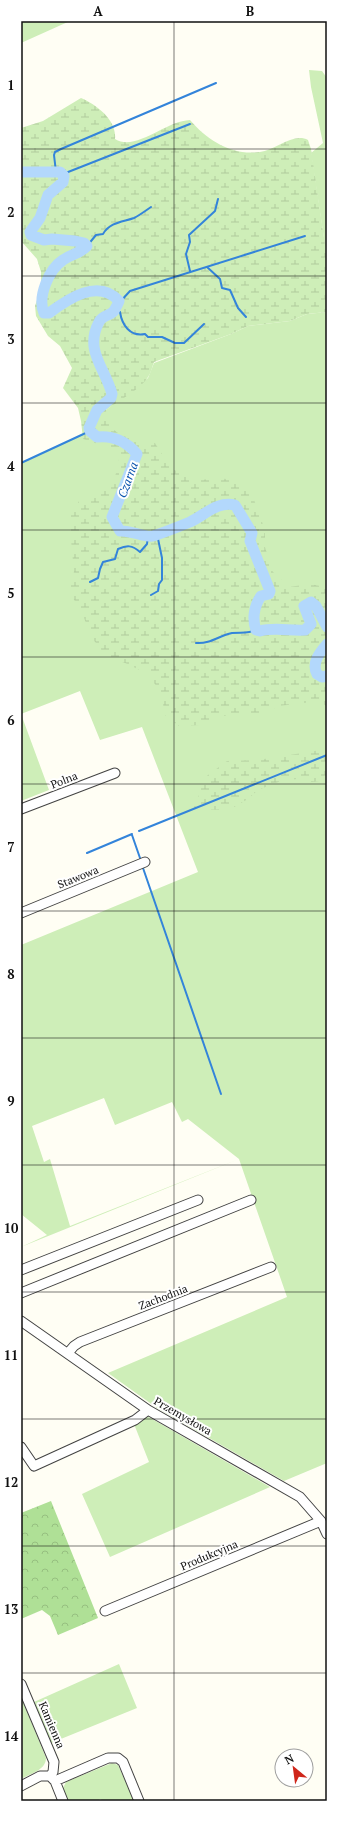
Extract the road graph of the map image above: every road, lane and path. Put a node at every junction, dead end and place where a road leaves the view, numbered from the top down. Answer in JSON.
{"nodes":[{"id":1,"x":115,"y":773,"type":"dead end"},
{"id":2,"x":21,"y":809,"type":"edge"},
{"id":3,"x":145,"y":862,"type":"dead end"},
{"id":4,"x":21,"y":913,"type":"edge"},
{"id":5,"x":198,"y":1200,"type":"dead end"},
{"id":6,"x":251,"y":1200,"type":"dead end"},
{"id":7,"x":271,"y":1268,"type":"dead end"},
{"id":8,"x":21,"y":1270,"type":"edge"},
{"id":9,"x":21,"y":1293,"type":"edge"},
{"id":10,"x":21,"y":1321,"type":"edge"},
{"id":11,"x":68,"y":1354,"type":"junction"},
{"id":12,"x":148,"y":1410,"type":"junction"},
{"id":13,"x":21,"y":1447,"type":"edge"},
{"id":14,"x":321,"y":1521,"type":"junction"},
{"id":15,"x":327,"y":1534,"type":"edge"},
{"id":16,"x":105,"y":1611,"type":"dead end"},
{"id":17,"x":21,"y":1684,"type":"edge"},
{"id":18,"x":53,"y":1778,"type":"junction"},
{"id":19,"x":21,"y":1786,"type":"edge"},
{"id":20,"x":64,"y":1801,"type":"edge"},
{"id":21,"x":139,"y":1801,"type":"edge"}],
"edges":[{"from":1,"to":2,"type":"street","name":"Polna"},
{"from":3,"to":4,"type":"street","name":"Stawowa"},
{"from":5,"to":8,"type":"street"},
{"from":6,"to":9,"type":"street"},
{"from":7,"to":11,"type":"street","name":"Zachodnia"},
{"from":10,"to":11,"type":"street","name":"Przemysłowa"},
{"from":11,"to":12,"type":"street","name":"Przemysłowa"},
{"from":12,"to":13,"type":"street"},
{"from":12,"to":14,"type":"street","name":"Przemysłowa"},
{"from":14,"to":15,"type":"street","name":"Przemysłowa"},
{"from":14,"to":16,"type":"street","name":"Produkcyjna"},
{"from":17,"to":18,"type":"street","name":"Kamienna"},
{"from":18,"to":19,"type":"street"},
{"from":18,"to":20,"type":"street","name":"Kamienna"},
{"from":18,"to":21,"type":"street"}]}
